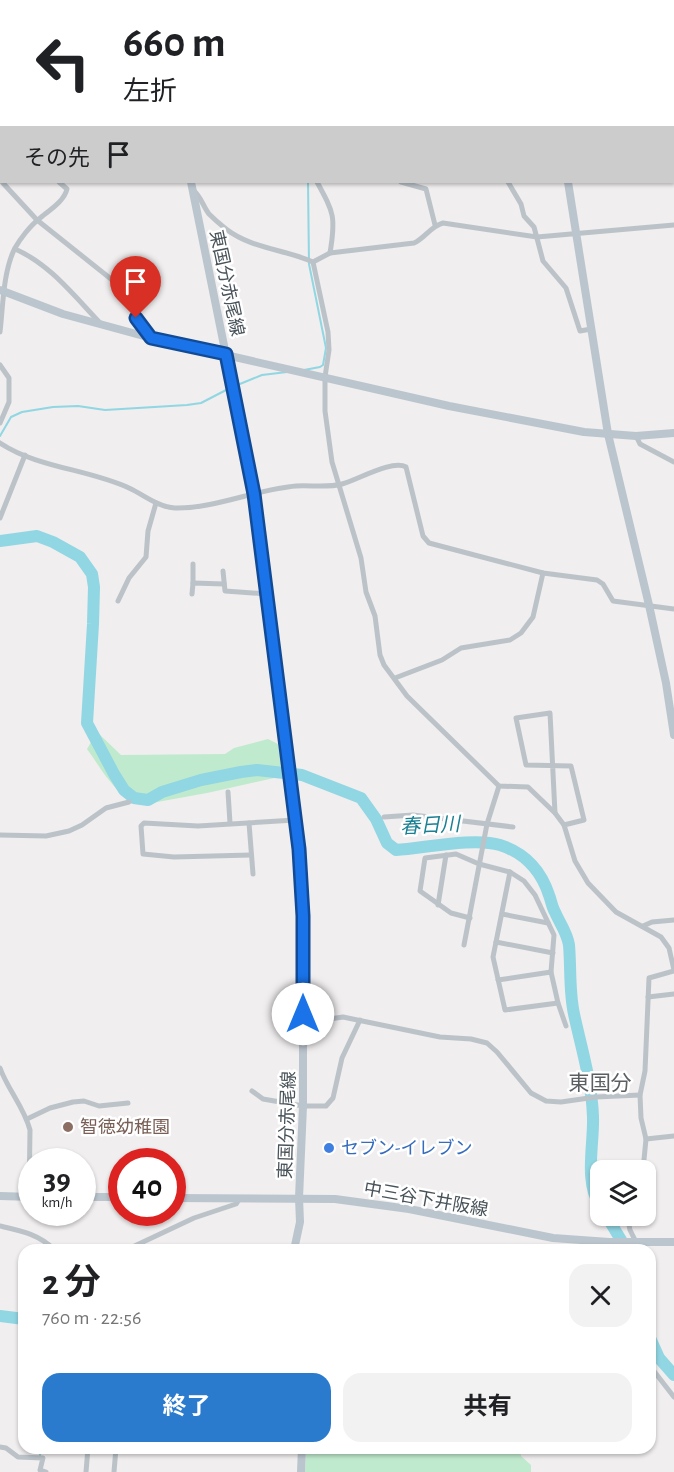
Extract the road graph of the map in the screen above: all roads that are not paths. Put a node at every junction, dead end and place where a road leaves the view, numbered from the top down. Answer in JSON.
{"nodes":[{"id":1,"x":3,"y":183,"type":"edge"},
{"id":2,"x":60,"y":183,"type":"edge"},
{"id":3,"x":318,"y":183,"type":"edge"},
{"id":4,"x":405,"y":183,"type":"edge"},
{"id":5,"x":509,"y":183,"type":"edge"},
{"id":6,"x":568,"y":183,"type":"edge"},
{"id":7,"x":192,"y":186,"type":"edge"},
{"id":8,"x":38,"y":220,"type":"junction"},
{"id":9,"x":435,"y":225,"type":"junction"},
{"id":10,"x":674,"y":225,"type":"edge"},
{"id":11,"x":576,"y":235,"type":"junction"},
{"id":12,"x":537,"y":237,"type":"junction"},
{"id":13,"x":15,"y":249,"type":"junction"},
{"id":14,"x":330,"y":253,"type":"junction"},
{"id":15,"x":313,"y":262,"type":"junction"},
{"id":16,"x":2,"y":291,"type":"edge"},
{"id":17,"x":103,"y":325,"type":"junction"},
{"id":18,"x":591,"y":329,"type":"junction"},
{"id":19,"x":0,"y":332,"type":"edge"},
{"id":20,"x":151,"y":338,"type":"junction"},
{"id":21,"x":226,"y":354,"type":"junction"},
{"id":22,"x":0,"y":365,"type":"edge"},
{"id":23,"x":325,"y":377,"type":"junction"},
{"id":24,"x":0,"y":423,"type":"edge"},
{"id":25,"x":608,"y":434,"type":"junction"},
{"id":26,"x":674,"y":434,"type":"edge"},
{"id":27,"x":636,"y":436,"type":"junction"},
{"id":28,"x":0,"y":443,"type":"edge"},
{"id":29,"x":25,"y":455,"type":"junction"},
{"id":30,"x":674,"y":462,"type":"edge"},
{"id":31,"x":339,"y":485,"type":"junction"},
{"id":32,"x":254,"y":494,"type":"junction"},
{"id":33,"x":156,"y":503,"type":"junction"},
{"id":34,"x":0,"y":518,"type":"edge"},
{"id":35,"x":194,"y":564,"type":"dead end"},
{"id":36,"x":223,"y":571,"type":"dead end"},
{"id":37,"x":543,"y":573,"type":"junction"},
{"id":38,"x":193,"y":583,"type":"junction"},
{"id":39,"x":224,"y":584,"type":"junction"},
{"id":40,"x":192,"y":594,"type":"dead end"},
{"id":41,"x":267,"y":594,"type":"junction"},
{"id":42,"x":118,"y":601,"type":"dead end"},
{"id":43,"x":649,"y":605,"type":"junction"},
{"id":44,"x":674,"y":609,"type":"edge"},
{"id":45,"x":395,"y":678,"type":"junction"},
{"id":46,"x":670,"y":682,"type":"edge"},
{"id":47,"x":674,"y":733,"type":"edge"},
{"id":48,"x":554,"y":764,"type":"junction"},
{"id":49,"x":499,"y":786,"type":"junction"},
{"id":50,"x":228,"y":792,"type":"dead end"},
{"id":51,"x":129,"y":802,"type":"dead end"},
{"id":52,"x":555,"y":813,"type":"junction"},
{"id":53,"x":384,"y":817,"type":"dead end"},
{"id":54,"x":295,"y":820,"type":"junction"},
{"id":55,"x":230,"y":823,"type":"junction"},
{"id":56,"x":249,"y":823,"type":"junction"},
{"id":57,"x":487,"y":824,"type":"junction"},
{"id":58,"x":564,"y":825,"type":"junction"},
{"id":59,"x":513,"y":827,"type":"dead end"},
{"id":60,"x":0,"y":834,"type":"edge"},
{"id":61,"x":251,"y":855,"type":"junction"},
{"id":62,"x":447,"y":855,"type":"junction"},
{"id":63,"x":480,"y":861,"type":"junction"},
{"id":64,"x":510,"y":872,"type":"junction"},
{"id":65,"x":253,"y":874,"type":"dead end"},
{"id":66,"x":438,"y":905,"type":"junction"},
{"id":67,"x":502,"y":914,"type":"junction"},
{"id":68,"x":470,"y":918,"type":"junction"},
{"id":69,"x":674,"y":920,"type":"edge"},
{"id":70,"x":548,"y":923,"type":"junction"},
{"id":71,"x":643,"y":926,"type":"junction"},
{"id":72,"x":496,"y":942,"type":"junction"},
{"id":73,"x":464,"y":945,"type":"dead end"},
{"id":74,"x":553,"y":953,"type":"junction"},
{"id":75,"x":674,"y":971,"type":"edge"},
{"id":76,"x":551,"y":972,"type":"junction"},
{"id":77,"x":498,"y":980,"type":"junction"},
{"id":78,"x":674,"y":994,"type":"edge"},
{"id":79,"x":648,"y":997,"type":"junction"},
{"id":80,"x":558,"y":1003,"type":"junction"},
{"id":81,"x":360,"y":1020,"type":"junction"},
{"id":82,"x":303,"y":1023,"type":"junction"},
{"id":83,"x":566,"y":1026,"type":"dead end"},
{"id":84,"x":0,"y":1068,"type":"edge"},
{"id":85,"x":2,"y":1082,"type":"edge"},
{"id":86,"x":252,"y":1091,"type":"dead end"},
{"id":87,"x":640,"y":1095,"type":"junction"},
{"id":88,"x":128,"y":1103,"type":"dead end"},
{"id":89,"x":303,"y":1106,"type":"junction"},
{"id":90,"x":27,"y":1119,"type":"junction"},
{"id":91,"x":674,"y":1136,"type":"edge"},
{"id":92,"x":646,"y":1139,"type":"junction"},
{"id":93,"x":30,"y":1148,"type":"edge"},
{"id":94,"x":645,"y":1160,"type":"edge"},
{"id":95,"x":0,"y":1196,"type":"edge"},
{"id":96,"x":18,"y":1197,"type":"edge"},
{"id":97,"x":186,"y":1197,"type":"edge"},
{"id":98,"x":240,"y":1198,"type":"junction"},
{"id":99,"x":299,"y":1198,"type":"junction"},
{"id":100,"x":0,"y":1226,"type":"edge"},
{"id":101,"x":629,"y":1226,"type":"edge"},
{"id":102,"x":635,"y":1242,"type":"junction"},
{"id":103,"x":674,"y":1242,"type":"edge"},
{"id":104,"x":49,"y":1244,"type":"edge"},
{"id":105,"x":139,"y":1244,"type":"edge"},
{"id":106,"x":295,"y":1244,"type":"edge"},
{"id":107,"x":604,"y":1244,"type":"edge"},
{"id":108,"x":620,"y":1244,"type":"edge"},
{"id":109,"x":656,"y":1374,"type":"edge"},
{"id":110,"x":674,"y":1397,"type":"edge"},
{"id":111,"x":0,"y":1447,"type":"edge"},
{"id":112,"x":88,"y":1454,"type":"edge"},
{"id":113,"x":116,"y":1454,"type":"edge"},
{"id":114,"x":302,"y":1454,"type":"edge"},
{"id":115,"x":46,"y":1472,"type":"edge"},
{"id":116,"x":86,"y":1472,"type":"edge"},
{"id":117,"x":114,"y":1472,"type":"edge"},
{"id":118,"x":301,"y":1472,"type":"edge"}],
"edges":[{"from":1,"to":8,"type":"street"},
{"from":2,"to":8,"type":"street"},
{"from":3,"to":14,"type":"street"},
{"from":4,"to":9,"type":"street"},
{"from":5,"to":12,"type":"street"},
{"from":6,"to":11,"type":"street"},
{"from":7,"to":15,"type":"street"},
{"from":7,"to":21,"type":"street","name":"東国分赤尾線"},
{"from":8,"to":13,"type":"street"},
{"from":8,"to":20,"type":"street"},
{"from":9,"to":12,"type":"street"},
{"from":9,"to":14,"type":"street"},
{"from":10,"to":11,"type":"street"},
{"from":11,"to":12,"type":"street"},
{"from":11,"to":18,"type":"street"},
{"from":12,"to":18,"type":"street"},
{"from":13,"to":16,"type":"street"},
{"from":13,"to":17,"type":"street"},
{"from":14,"to":15,"type":"street"},
{"from":15,"to":23,"type":"street"},
{"from":16,"to":17,"type":"street"},
{"from":16,"to":19,"type":"street"},
{"from":17,"to":20,"type":"street"},
{"from":18,"to":25,"type":"street"},
{"from":20,"to":21,"type":"street"},
{"from":21,"to":23,"type":"street"},
{"from":21,"to":32,"type":"street","name":"東国分赤尾線"},
{"from":22,"to":24,"type":"street"},
{"from":23,"to":25,"type":"street"},
{"from":23,"to":31,"type":"street"},
{"from":25,"to":27,"type":"street"},
{"from":25,"to":43,"type":"street"},
{"from":26,"to":27,"type":"street"},
{"from":27,"to":30,"type":"street"},
{"from":28,"to":29,"type":"street"},
{"from":29,"to":33,"type":"street"},
{"from":29,"to":34,"type":"street"},
{"from":31,"to":32,"type":"street"},
{"from":31,"to":37,"type":"street"},
{"from":31,"to":45,"type":"street"},
{"from":32,"to":33,"type":"street"},
{"from":32,"to":41,"type":"street","name":"東国分赤尾線"},
{"from":33,"to":42,"type":"street"},
{"from":35,"to":38,"type":"street"},
{"from":36,"to":39,"type":"street"},
{"from":37,"to":43,"type":"street"},
{"from":37,"to":45,"type":"street"},
{"from":38,"to":39,"type":"street"},
{"from":38,"to":40,"type":"street"},
{"from":39,"to":41,"type":"street"},
{"from":41,"to":54,"type":"street","name":"東国分赤尾線"},
{"from":43,"to":44,"type":"street"},
{"from":43,"to":46,"type":"street"},
{"from":45,"to":49,"type":"street"},
{"from":46,"to":47,"type":"street"},
{"from":48,"to":48,"type":"street"},
{"from":48,"to":52,"type":"street"},
{"from":48,"to":58,"type":"street"},
{"from":49,"to":52,"type":"street"},
{"from":49,"to":57,"type":"street"},
{"from":50,"to":55,"type":"street"},
{"from":51,"to":60,"type":"street"},
{"from":52,"to":58,"type":"street"},
{"from":53,"to":57,"type":"street"},
{"from":54,"to":56,"type":"street"},
{"from":54,"to":82,"type":"street","name":"東国分赤尾線"},
{"from":55,"to":56,"type":"street"},
{"from":55,"to":61,"type":"street"},
{"from":56,"to":61,"type":"street"},
{"from":57,"to":59,"type":"street"},
{"from":57,"to":63,"type":"street"},
{"from":58,"to":71,"type":"street"},
{"from":61,"to":65,"type":"street"},
{"from":62,"to":63,"type":"street"},
{"from":62,"to":66,"type":"street"},
{"from":62,"to":66,"type":"street"},
{"from":63,"to":64,"type":"street"},
{"from":63,"to":68,"type":"street"},
{"from":64,"to":67,"type":"street"},
{"from":64,"to":70,"type":"street"},
{"from":66,"to":68,"type":"street"},
{"from":67,"to":70,"type":"street"},
{"from":67,"to":72,"type":"street"},
{"from":68,"to":73,"type":"street"},
{"from":69,"to":71,"type":"street"},
{"from":70,"to":74,"type":"street"},
{"from":71,"to":75,"type":"street"},
{"from":72,"to":74,"type":"street"},
{"from":72,"to":77,"type":"street"},
{"from":74,"to":76,"type":"street"},
{"from":75,"to":79,"type":"street"},
{"from":76,"to":77,"type":"street"},
{"from":76,"to":80,"type":"street"},
{"from":77,"to":80,"type":"street"},
{"from":78,"to":79,"type":"street"},
{"from":79,"to":87,"type":"street"},
{"from":80,"to":83,"type":"street"},
{"from":81,"to":82,"type":"street"},
{"from":81,"to":87,"type":"street"},
{"from":81,"to":89,"type":"street"},
{"from":82,"to":89,"type":"street","name":"東国分赤尾線"},
{"from":84,"to":85,"type":"street"},
{"from":85,"to":90,"type":"street"},
{"from":86,"to":89,"type":"street"},
{"from":87,"to":92,"type":"street"},
{"from":88,"to":90,"type":"street"},
{"from":89,"to":99,"type":"street","name":"東国分赤尾線"},
{"from":90,"to":93,"type":"street"},
{"from":91,"to":92,"type":"street"},
{"from":92,"to":94,"type":"street"},
{"from":95,"to":96,"type":"street"},
{"from":97,"to":98,"type":"street","name":"中三谷下井阪線"},
{"from":98,"to":99,"type":"street","name":"中三谷下井阪線"},
{"from":98,"to":105,"type":"street"},
{"from":99,"to":106,"type":"street","name":"東国分赤尾線"},
{"from":99,"to":107,"type":"street","name":"中三谷下井阪線"},
{"from":100,"to":104,"type":"street"},
{"from":101,"to":102,"type":"street"},
{"from":102,"to":103,"type":"street","name":"中三谷下井阪線"},
{"from":102,"to":108,"type":"street","name":"中三谷下井阪線"},
{"from":109,"to":110,"type":"street"},
{"from":111,"to":115,"type":"street"},
{"from":112,"to":116,"type":"street"},
{"from":113,"to":117,"type":"street"},
{"from":114,"to":118,"type":"street"}]}
